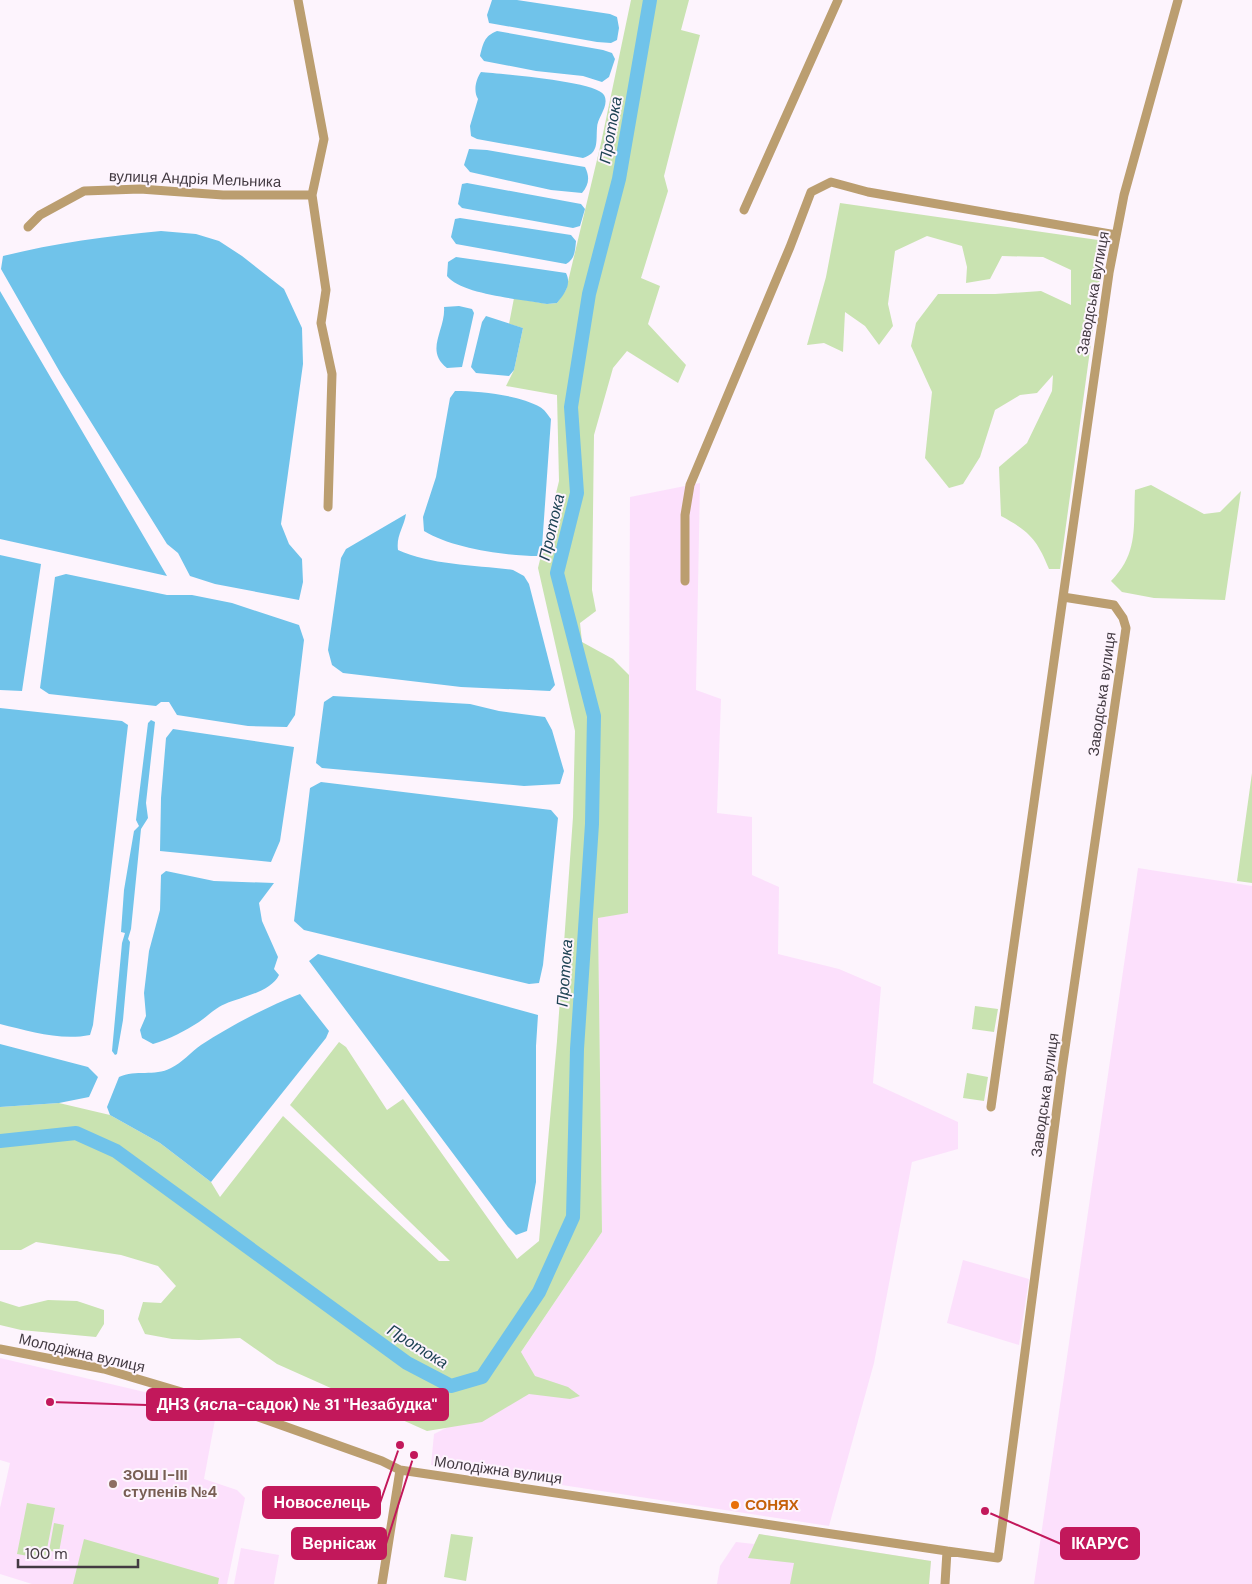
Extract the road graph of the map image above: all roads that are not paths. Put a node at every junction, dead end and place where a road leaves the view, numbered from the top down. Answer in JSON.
{"nodes":[{"id":1,"x":298,"y":0,"type":"edge"},
{"id":2,"x":838,"y":0,"type":"edge"},
{"id":3,"x":1178,"y":0,"type":"edge"},
{"id":4,"x":312,"y":194,"type":"junction"},
{"id":5,"x":744,"y":210,"type":"dead end"},
{"id":6,"x":28,"y":227,"type":"dead end"},
{"id":7,"x":1116,"y":235,"type":"junction"},
{"id":8,"x":328,"y":507,"type":"dead end"},
{"id":9,"x":685,"y":581,"type":"dead end"},
{"id":10,"x":1063,"y":597,"type":"junction"},
{"id":11,"x":991,"y":1108,"type":"dead end"},
{"id":12,"x":0,"y":1349,"type":"edge"},
{"id":13,"x":400,"y":1470,"type":"junction"},
{"id":14,"x":947,"y":1551,"type":"junction"},
{"id":15,"x":382,"y":1584,"type":"edge"},
{"id":16,"x":945,"y":1584,"type":"edge"}],
"edges":[{"from":1,"to":4,"type":"street"},
{"from":2,"to":5,"type":"street"},
{"from":3,"to":7,"type":"street","name":"Заводська вулиця"},
{"from":4,"to":6,"type":"street","name":"вулиця Андрія Мельника"},
{"from":4,"to":8,"type":"street"},
{"from":7,"to":9,"type":"street"},
{"from":7,"to":10,"type":"street","name":"Заводська вулиця"},
{"from":10,"to":11,"type":"street","name":"Заводська вулиця"},
{"from":10,"to":14,"type":"street","name":"Заводська вулиця"},
{"from":12,"to":13,"type":"street","name":"Молодіжна вулиця"},
{"from":13,"to":14,"type":"street","name":"Молодіжна вулиця"},
{"from":13,"to":15,"type":"street"},
{"from":14,"to":16,"type":"street"}]}
